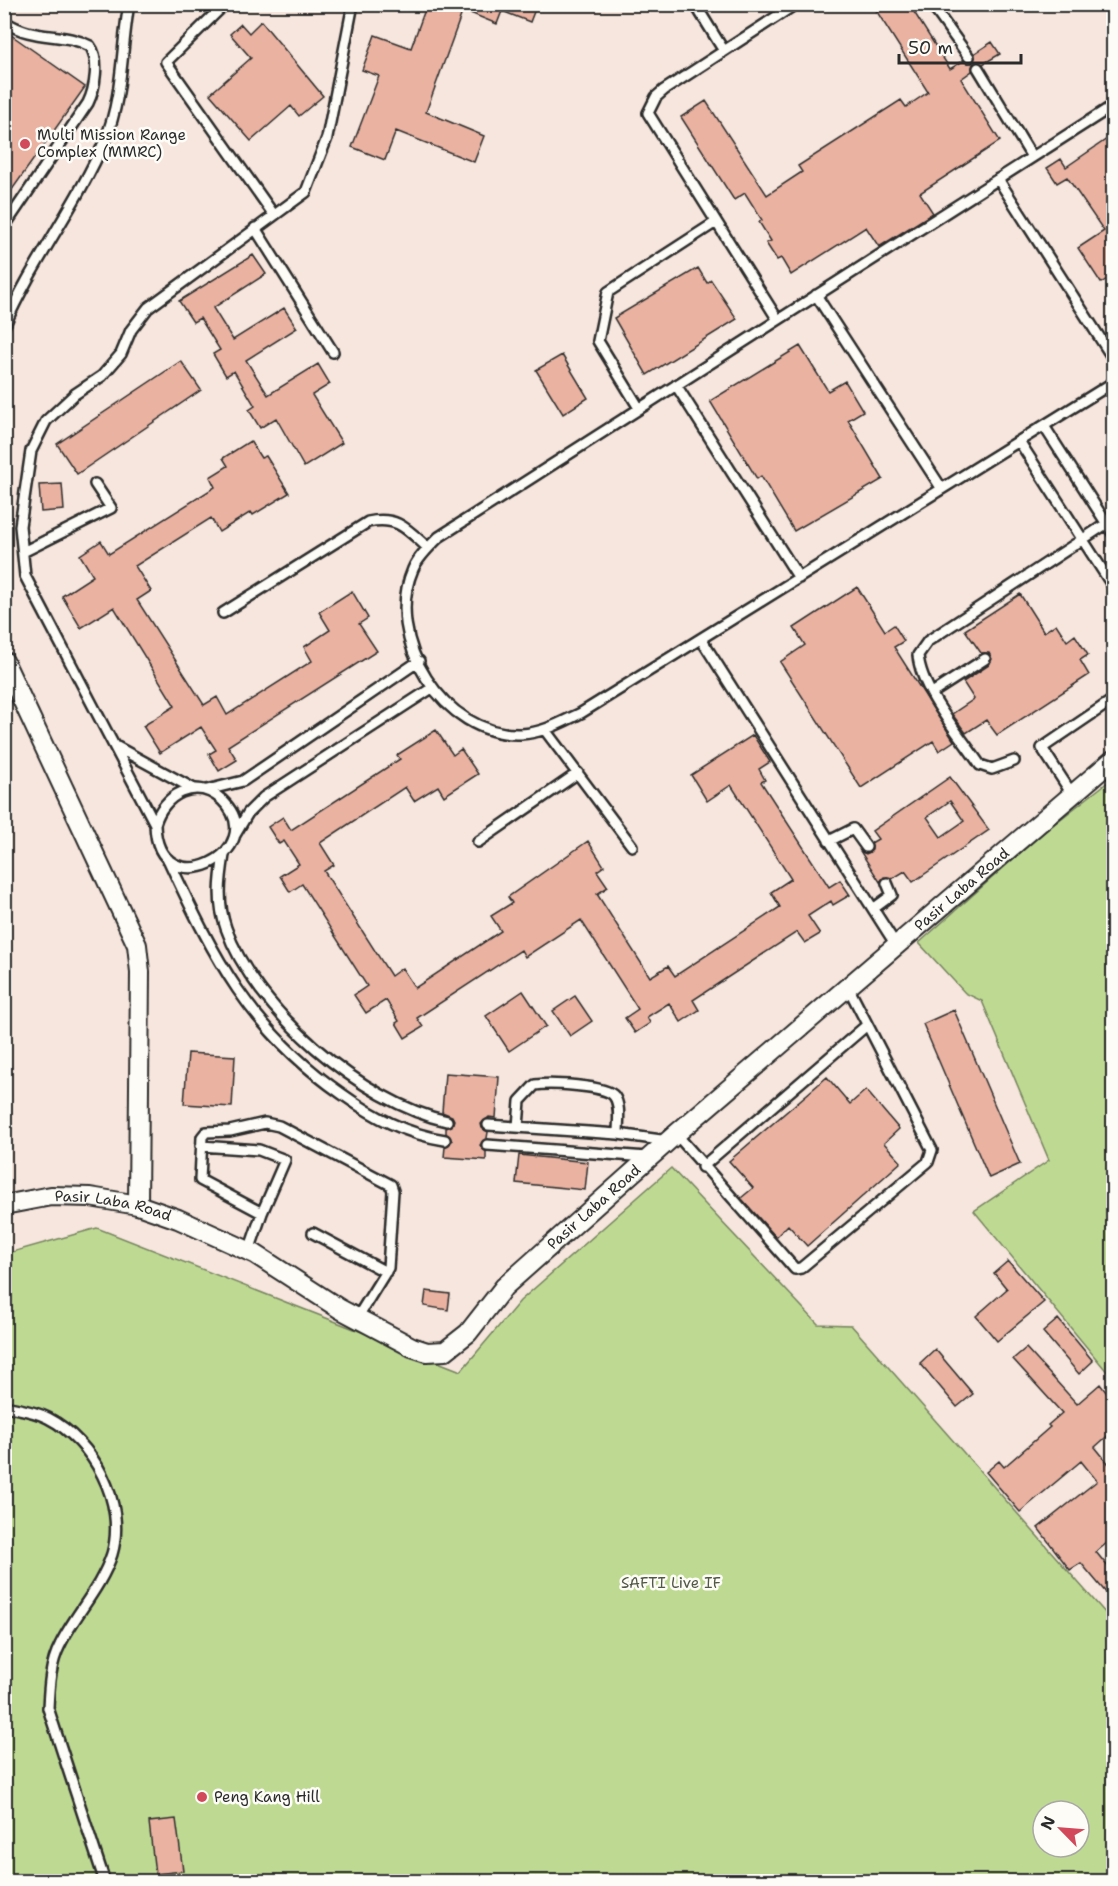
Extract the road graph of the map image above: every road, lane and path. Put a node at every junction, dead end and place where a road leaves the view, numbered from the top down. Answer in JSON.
{"nodes":[{"id":1,"x":129,"y":4,"type":"edge"},
{"id":2,"x":225,"y":4,"type":"edge"},
{"id":3,"x":353,"y":4,"type":"edge"},
{"id":4,"x":696,"y":4,"type":"edge"},
{"id":5,"x":795,"y":4,"type":"edge"},
{"id":6,"x":931,"y":4,"type":"edge"},
{"id":7,"x":4,"y":21,"type":"edge"},
{"id":8,"x":724,"y":51,"type":"junction"},
{"id":9,"x":969,"y":57,"type":"dead end"},
{"id":10,"x":978,"y":68,"type":"dead end"},
{"id":11,"x":1113,"y":105,"type":"edge"},
{"id":12,"x":1032,"y":157,"type":"junction"},
{"id":13,"x":998,"y":179,"type":"junction"},
{"id":14,"x":274,"y":215,"type":"junction"},
{"id":15,"x":716,"y":222,"type":"junction"},
{"id":16,"x":4,"y":227,"type":"edge"},
{"id":17,"x":255,"y":228,"type":"junction"},
{"id":18,"x":816,"y":295,"type":"junction"},
{"id":19,"x":778,"y":320,"type":"junction"},
{"id":20,"x":4,"y":327,"type":"edge"},
{"id":21,"x":333,"y":352,"type":"dead end"},
{"id":22,"x":1113,"y":360,"type":"edge"},
{"id":23,"x":1113,"y":382,"type":"edge"},
{"id":24,"x":676,"y":385,"type":"junction"},
{"id":25,"x":639,"y":408,"type":"junction"},
{"id":26,"x":1044,"y":426,"type":"junction"},
{"id":27,"x":1019,"y":441,"type":"junction"},
{"id":28,"x":95,"y":484,"type":"dead end"},
{"id":29,"x":942,"y":489,"type":"junction"},
{"id":30,"x":1106,"y":524,"type":"junction"},
{"id":31,"x":1113,"y":535,"type":"edge"},
{"id":32,"x":1081,"y":540,"type":"junction"},
{"id":33,"x":428,"y":548,"type":"junction"},
{"id":34,"x":23,"y":552,"type":"junction"},
{"id":35,"x":799,"y":578,"type":"junction"},
{"id":36,"x":1113,"y":588,"type":"edge"},
{"id":37,"x":223,"y":613,"type":"dead end"},
{"id":38,"x":701,"y":639,"type":"junction"},
{"id":39,"x":985,"y":659,"type":"dead end"},
{"id":40,"x":4,"y":661,"type":"edge"},
{"id":41,"x":419,"y":661,"type":"junction"},
{"id":42,"x":432,"y":688,"type":"junction"},
{"id":43,"x":932,"y":693,"type":"junction"},
{"id":44,"x":1113,"y":699,"type":"edge"},
{"id":45,"x":545,"y":730,"type":"junction"},
{"id":46,"x":115,"y":745,"type":"junction"},
{"id":47,"x":1113,"y":759,"type":"edge"},
{"id":48,"x":1014,"y":761,"type":"dead end"},
{"id":49,"x":578,"y":773,"type":"junction"},
{"id":50,"x":194,"y":789,"type":"junction"},
{"id":51,"x":205,"y":790,"type":"junction"},
{"id":52,"x":1072,"y":794,"type":"junction"},
{"id":53,"x":155,"y":824,"type":"junction"},
{"id":54,"x":232,"y":840,"type":"junction"},
{"id":55,"x":829,"y":841,"type":"junction"},
{"id":56,"x":478,"y":842,"type":"dead end"},
{"id":57,"x":632,"y":846,"type":"dead end"},
{"id":58,"x":866,"y":847,"type":"dead end"},
{"id":59,"x":224,"y":855,"type":"junction"},
{"id":60,"x":167,"y":858,"type":"junction"},
{"id":61,"x":887,"y":883,"type":"dead end"},
{"id":62,"x":873,"y":909,"type":"junction"},
{"id":63,"x":896,"y":945,"type":"junction"},
{"id":64,"x":848,"y":987,"type":"junction"},
{"id":65,"x":867,"y":1025,"type":"junction"},
{"id":66,"x":447,"y":1121,"type":"dead end"},
{"id":67,"x":488,"y":1125,"type":"dead end"},
{"id":68,"x":518,"y":1127,"type":"junction"},
{"id":69,"x":618,"y":1134,"type":"junction"},
{"id":70,"x":673,"y":1137,"type":"junction"},
{"id":71,"x":446,"y":1140,"type":"dead end"},
{"id":72,"x":487,"y":1145,"type":"dead end"},
{"id":73,"x":201,"y":1146,"type":"junction"},
{"id":74,"x":653,"y":1157,"type":"junction"},
{"id":75,"x":702,"y":1167,"type":"junction"},
{"id":76,"x":4,"y":1205,"type":"edge"},
{"id":77,"x":138,"y":1205,"type":"junction"},
{"id":78,"x":262,"y":1213,"type":"junction"},
{"id":79,"x":313,"y":1233,"type":"dead end"},
{"id":80,"x":249,"y":1251,"type":"junction"},
{"id":81,"x":386,"y":1272,"type":"junction"},
{"id":82,"x":357,"y":1318,"type":"junction"},
{"id":83,"x":4,"y":1406,"type":"edge"},
{"id":84,"x":105,"y":1881,"type":"edge"}],
"edges":[{"from":1,"to":20,"type":"lane"},
{"from":2,"to":14,"type":"lane"},
{"from":3,"to":14,"type":"lane"},
{"from":4,"to":8,"type":"lane"},
{"from":5,"to":8,"type":"lane"},
{"from":6,"to":9,"type":"lane"},
{"from":7,"to":16,"type":"lane"},
{"from":8,"to":15,"type":"lane"},
{"from":10,"to":12,"type":"lane"},
{"from":11,"to":12,"type":"lane"},
{"from":12,"to":13,"type":"lane"},
{"from":13,"to":18,"type":"lane"},
{"from":13,"to":22,"type":"lane"},
{"from":14,"to":17,"type":"lane"},
{"from":15,"to":19,"type":"lane"},
{"from":15,"to":25,"type":"lane"},
{"from":17,"to":21,"type":"lane"},
{"from":17,"to":34,"type":"lane"},
{"from":18,"to":19,"type":"lane"},
{"from":18,"to":29,"type":"lane"},
{"from":19,"to":24,"type":"lane"},
{"from":23,"to":26,"type":"lane"},
{"from":24,"to":25,"type":"lane"},
{"from":24,"to":35,"type":"lane"},
{"from":25,"to":33,"type":"lane"},
{"from":26,"to":27,"type":"lane"},
{"from":26,"to":30,"type":"lane"},
{"from":27,"to":29,"type":"lane"},
{"from":27,"to":32,"type":"lane"},
{"from":28,"to":34,"type":"lane"},
{"from":29,"to":35,"type":"lane"},
{"from":30,"to":31,"type":"lane"},
{"from":30,"to":32,"type":"lane"},
{"from":32,"to":36,"type":"lane"},
{"from":32,"to":43,"type":"lane"},
{"from":33,"to":37,"type":"lane"},
{"from":33,"to":41,"type":"lane"},
{"from":34,"to":46,"type":"lane"},
{"from":35,"to":38,"type":"lane"},
{"from":38,"to":45,"type":"lane"},
{"from":38,"to":55,"type":"lane"},
{"from":39,"to":43,"type":"lane"},
{"from":40,"to":77,"type":"street"},
{"from":41,"to":42,"type":"lane"},
{"from":41,"to":51,"type":"lane"},
{"from":42,"to":45,"type":"lane"},
{"from":42,"to":54,"type":"lane"},
{"from":43,"to":48,"type":"lane"},
{"from":44,"to":52,"type":"lane"},
{"from":45,"to":49,"type":"lane"},
{"from":46,"to":50,"type":"lane"},
{"from":46,"to":53,"type":"lane"},
{"from":47,"to":52,"type":"street","name":"Pasir Laba Road"},
{"from":49,"to":56,"type":"lane"},
{"from":49,"to":57,"type":"lane"},
{"from":50,"to":51,"type":"lane"},
{"from":50,"to":53,"type":"lane"},
{"from":51,"to":54,"type":"lane"},
{"from":52,"to":63,"type":"street","name":"Pasir Laba Road"},
{"from":53,"to":60,"type":"lane"},
{"from":54,"to":59,"type":"lane"},
{"from":55,"to":58,"type":"lane"},
{"from":55,"to":62,"type":"lane"},
{"from":59,"to":60,"type":"lane"},
{"from":59,"to":66,"type":"lane"},
{"from":60,"to":71,"type":"lane"},
{"from":61,"to":62,"type":"lane"},
{"from":62,"to":63,"type":"lane"},
{"from":63,"to":64,"type":"street","name":"Pasir Laba Road"},
{"from":64,"to":65,"type":"lane"},
{"from":64,"to":70,"type":"street","name":"Pasir Laba Road"},
{"from":65,"to":75,"type":"lane"},
{"from":65,"to":75,"type":"lane"},
{"from":67,"to":68,"type":"lane"},
{"from":68,"to":69,"type":"lane"},
{"from":68,"to":69,"type":"lane"},
{"from":69,"to":70,"type":"lane"},
{"from":70,"to":74,"type":"street","name":"Pasir Laba Road"},
{"from":70,"to":75,"type":"lane"},
{"from":72,"to":74,"type":"lane"},
{"from":73,"to":78,"type":"lane"},
{"from":73,"to":78,"type":"lane"},
{"from":73,"to":81,"type":"lane"},
{"from":74,"to":82,"type":"street","name":"Pasir Laba Road"},
{"from":76,"to":77,"type":"street","name":"Pasir Laba Road"},
{"from":77,"to":80,"type":"street","name":"Pasir Laba Road"},
{"from":78,"to":80,"type":"lane"},
{"from":79,"to":81,"type":"lane"},
{"from":80,"to":82,"type":"street","name":"Pasir Laba Road"},
{"from":81,"to":82,"type":"lane"},
{"from":83,"to":84,"type":"lane"}]}
